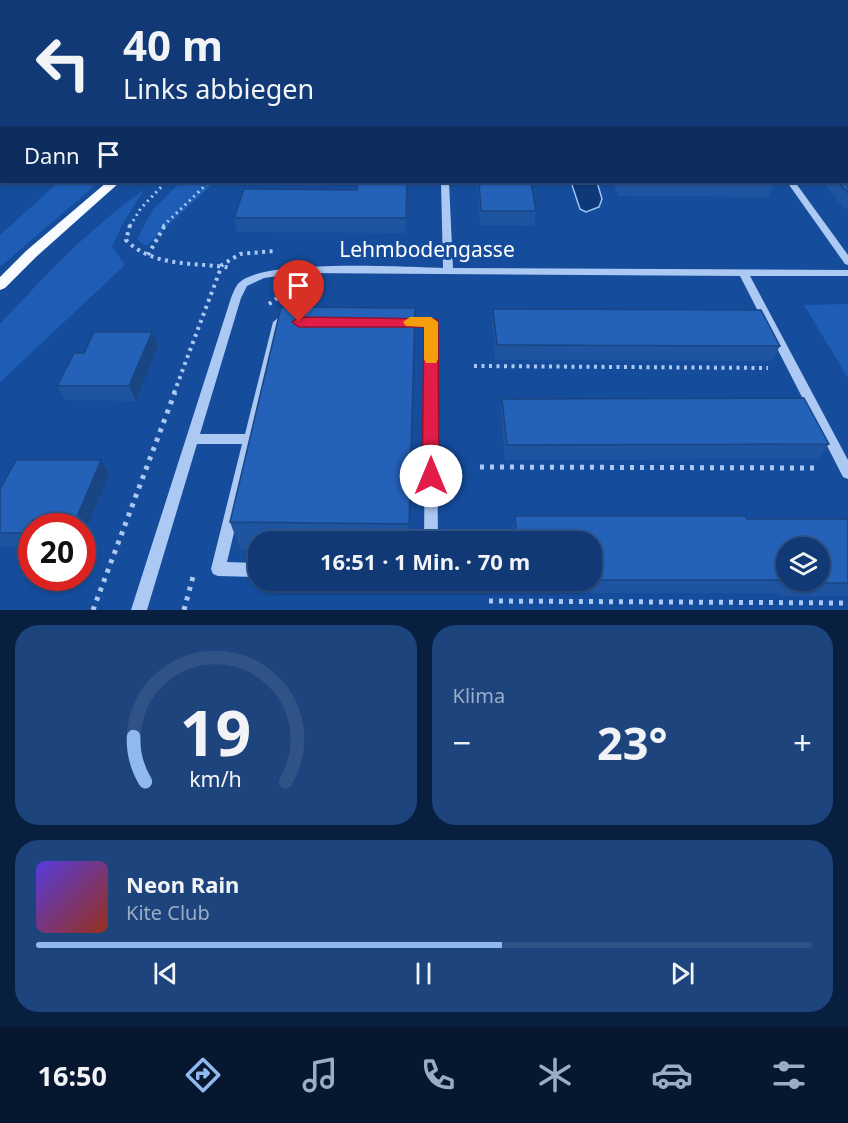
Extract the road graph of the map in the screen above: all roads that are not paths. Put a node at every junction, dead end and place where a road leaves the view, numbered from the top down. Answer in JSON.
{"nodes":[{"id":1,"x":113,"y":183,"type":"edge"},
{"id":2,"x":445,"y":183,"type":"edge"},
{"id":3,"x":792,"y":183,"type":"edge"},
{"id":4,"x":848,"y":262,"type":"edge"},
{"id":5,"x":448,"y":269,"type":"junction"},
{"id":6,"x":742,"y":272,"type":"junction"},
{"id":7,"x":848,"y":273,"type":"edge"},
{"id":8,"x":0,"y":285,"type":"edge"},
{"id":9,"x":301,"y":322,"type":"edge"},
{"id":10,"x":396,"y":322,"type":"edge"},
{"id":11,"x":192,"y":439,"type":"junction"},
{"id":12,"x":249,"y":439,"type":"junction"},
{"id":13,"x":847,"y":471,"type":"edge"},
{"id":14,"x":431,"y":531,"type":"edge"},
{"id":15,"x":248,"y":570,"type":"edge"},
{"id":16,"x":139,"y":610,"type":"edge"}],
"edges":[{"from":1,"to":8,"type":"main road"},
{"from":2,"to":5,"type":"street"},
{"from":3,"to":4,"type":"street"},
{"from":5,"to":6,"type":"street","name":"Lehmbodengasse"},
{"from":5,"to":11,"type":"street","name":"Lehmbodengasse"},
{"from":6,"to":7,"type":"street","name":"Lehmbodengasse"},
{"from":6,"to":13,"type":"street"},
{"from":9,"to":12,"type":"street"},
{"from":10,"to":14,"type":"street"},
{"from":11,"to":12,"type":"street"},
{"from":11,"to":16,"type":"street","name":"Lehmbodengasse"},
{"from":12,"to":15,"type":"street"}]}
